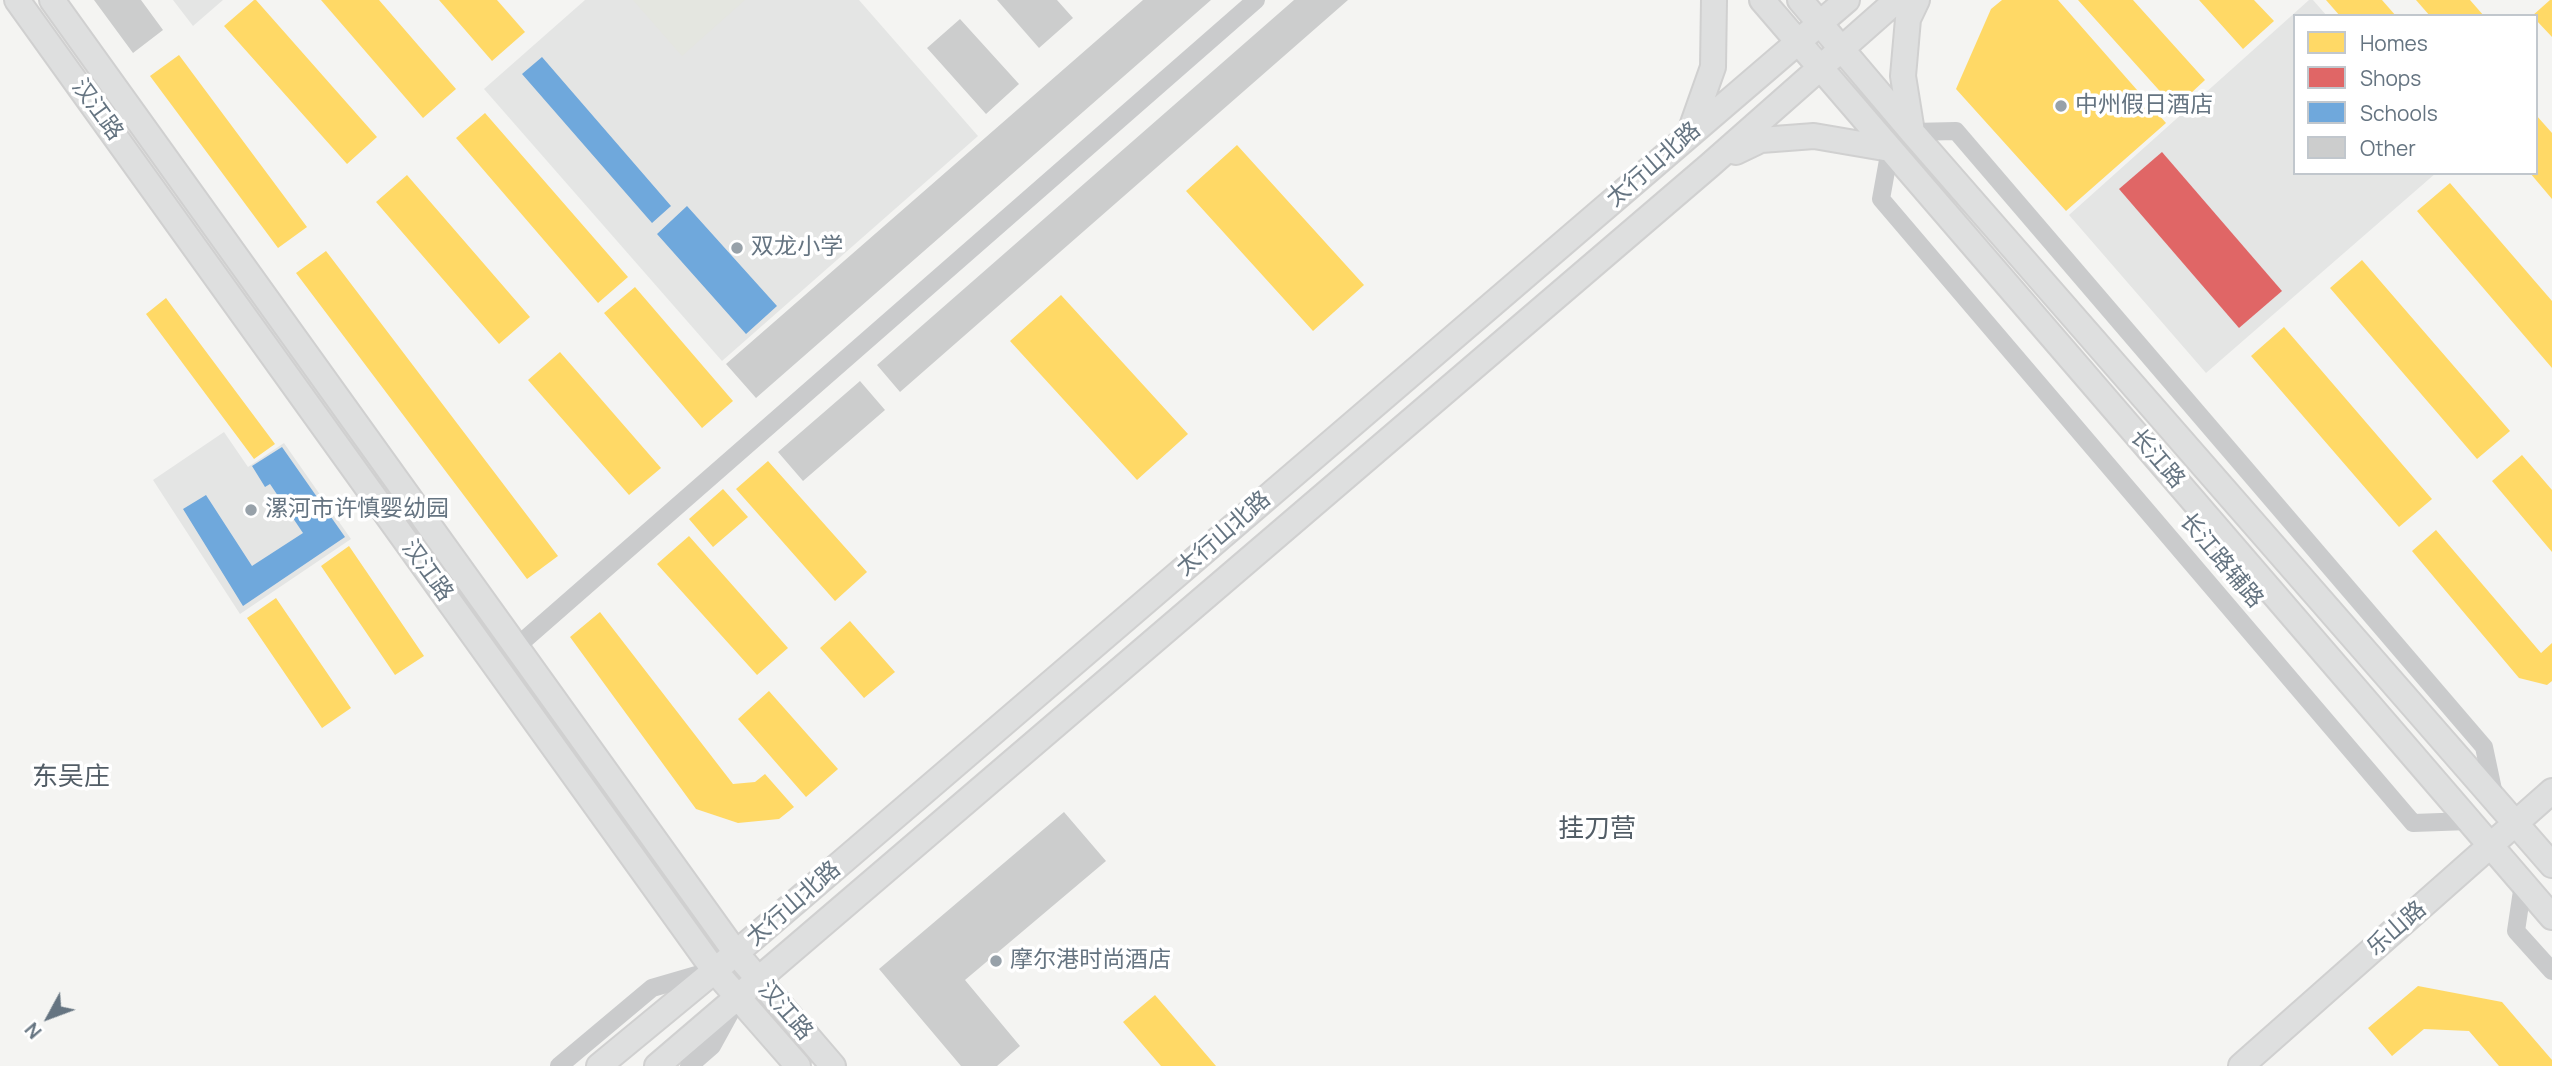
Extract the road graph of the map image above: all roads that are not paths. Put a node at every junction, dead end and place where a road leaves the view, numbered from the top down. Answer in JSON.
{"nodes":[{"id":1,"x":17,"y":0,"type":"edge"},
{"id":2,"x":52,"y":0,"type":"edge"},
{"id":3,"x":1256,"y":0,"type":"edge"},
{"id":4,"x":1714,"y":0,"type":"edge"},
{"id":5,"x":1762,"y":0,"type":"edge"},
{"id":6,"x":1800,"y":0,"type":"edge"},
{"id":7,"x":1847,"y":0,"type":"edge"},
{"id":8,"x":1897,"y":0,"type":"edge"},
{"id":9,"x":1917,"y":0,"type":"edge"},
{"id":10,"x":1821,"y":24,"type":"junction"},
{"id":11,"x":1799,"y":42,"type":"junction"},
{"id":12,"x":1842,"y":48,"type":"junction"},
{"id":13,"x":1820,"y":68,"type":"junction"},
{"id":14,"x":1912,"y":132,"type":"junction"},
{"id":15,"x":1690,"y":134,"type":"junction"},
{"id":16,"x":1890,"y":149,"type":"junction"},
{"id":17,"x":1710,"y":164,"type":"junction"},
{"id":18,"x":516,"y":648,"type":"junction"},
{"id":19,"x":2552,"y":791,"type":"edge"},
{"id":20,"x":2495,"y":799,"type":"junction"},
{"id":21,"x":2469,"y":821,"type":"junction"},
{"id":22,"x":2515,"y":823,"type":"junction"},
{"id":23,"x":2490,"y":846,"type":"junction"},
{"id":24,"x":2551,"y":862,"type":"edge"},
{"id":25,"x":2523,"y":884,"type":"junction"},
{"id":26,"x":2552,"y":917,"type":"edge"},
{"id":27,"x":736,"y":953,"type":"junction"},
{"id":28,"x":714,"y":970,"type":"junction"},
{"id":29,"x":2552,"y":971,"type":"edge"},
{"id":30,"x":758,"y":981,"type":"junction"},
{"id":31,"x":738,"y":998,"type":"junction"},
{"id":32,"x":559,"y":1066,"type":"edge"},
{"id":33,"x":598,"y":1066,"type":"edge"},
{"id":34,"x":657,"y":1066,"type":"edge"},
{"id":35,"x":689,"y":1066,"type":"edge"},
{"id":36,"x":798,"y":1066,"type":"edge"},
{"id":37,"x":833,"y":1066,"type":"edge"},
{"id":38,"x":2241,"y":1066,"type":"edge"}],
"edges":[{"from":1,"to":28,"type":"main road","name":"汉江路"},
{"from":2,"to":18,"type":"main road","name":"汉江路"},
{"from":3,"to":18,"type":"street"},
{"from":4,"to":15,"type":"main road"},
{"from":5,"to":11,"type":"main road","name":"长江路"},
{"from":6,"to":10,"type":"main road","name":"长江路"},
{"from":7,"to":10,"type":"main road","name":"太行山北路"},
{"from":8,"to":12,"type":"main road","name":"太行山北路"},
{"from":9,"to":14,"type":"main road"},
{"from":10,"to":11,"type":"main road","name":"太行山北路"},
{"from":10,"to":12,"type":"main road","name":"长江路"},
{"from":11,"to":13,"type":"main road","name":"长江路"},
{"from":11,"to":15,"type":"main road","name":"太行山北路"},
{"from":12,"to":13,"type":"main road","name":"太行山北路"},
{"from":12,"to":14,"type":"main road","name":"长江路"},
{"from":13,"to":16,"type":"main road","name":"长江路"},
{"from":13,"to":17,"type":"main road","name":"太行山北路"},
{"from":14,"to":20,"type":"main road","name":"长江路"},
{"from":14,"to":20,"type":"street"},
{"from":15,"to":27,"type":"main road","name":"太行山北路"},
{"from":16,"to":17,"type":"main road"},
{"from":16,"to":21,"type":"main road","name":"长江路"},
{"from":16,"to":21,"type":"street","name":"长江路辅路"},
{"from":17,"to":30,"type":"main road","name":"太行山北路"},
{"from":18,"to":27,"type":"main road","name":"汉江路"},
{"from":19,"to":22,"type":"main road","name":"乐山路"},
{"from":20,"to":22,"type":"main road","name":"长江路"},
{"from":21,"to":23,"type":"main road","name":"长江路"},
{"from":22,"to":23,"type":"main road","name":"乐山路"},
{"from":22,"to":24,"type":"main road","name":"长江路"},
{"from":23,"to":25,"type":"main road","name":"长江路"},
{"from":23,"to":38,"type":"main road","name":"乐山路"},
{"from":25,"to":26,"type":"main road","name":"长江路"},
{"from":25,"to":29,"type":"street"},
{"from":27,"to":28,"type":"main road","name":"太行山北路"},
{"from":27,"to":30,"type":"main road","name":"汉江路"},
{"from":28,"to":31,"type":"main road","name":"汉江路"},
{"from":28,"to":32,"type":"street"},
{"from":28,"to":33,"type":"main road","name":"太行山北路"},
{"from":30,"to":31,"type":"main road","name":"太行山北路"},
{"from":30,"to":37,"type":"main road","name":"汉江路"},
{"from":31,"to":34,"type":"main road","name":"太行山北路"},
{"from":31,"to":35,"type":"street"},
{"from":31,"to":36,"type":"main road","name":"汉江路"}]}
